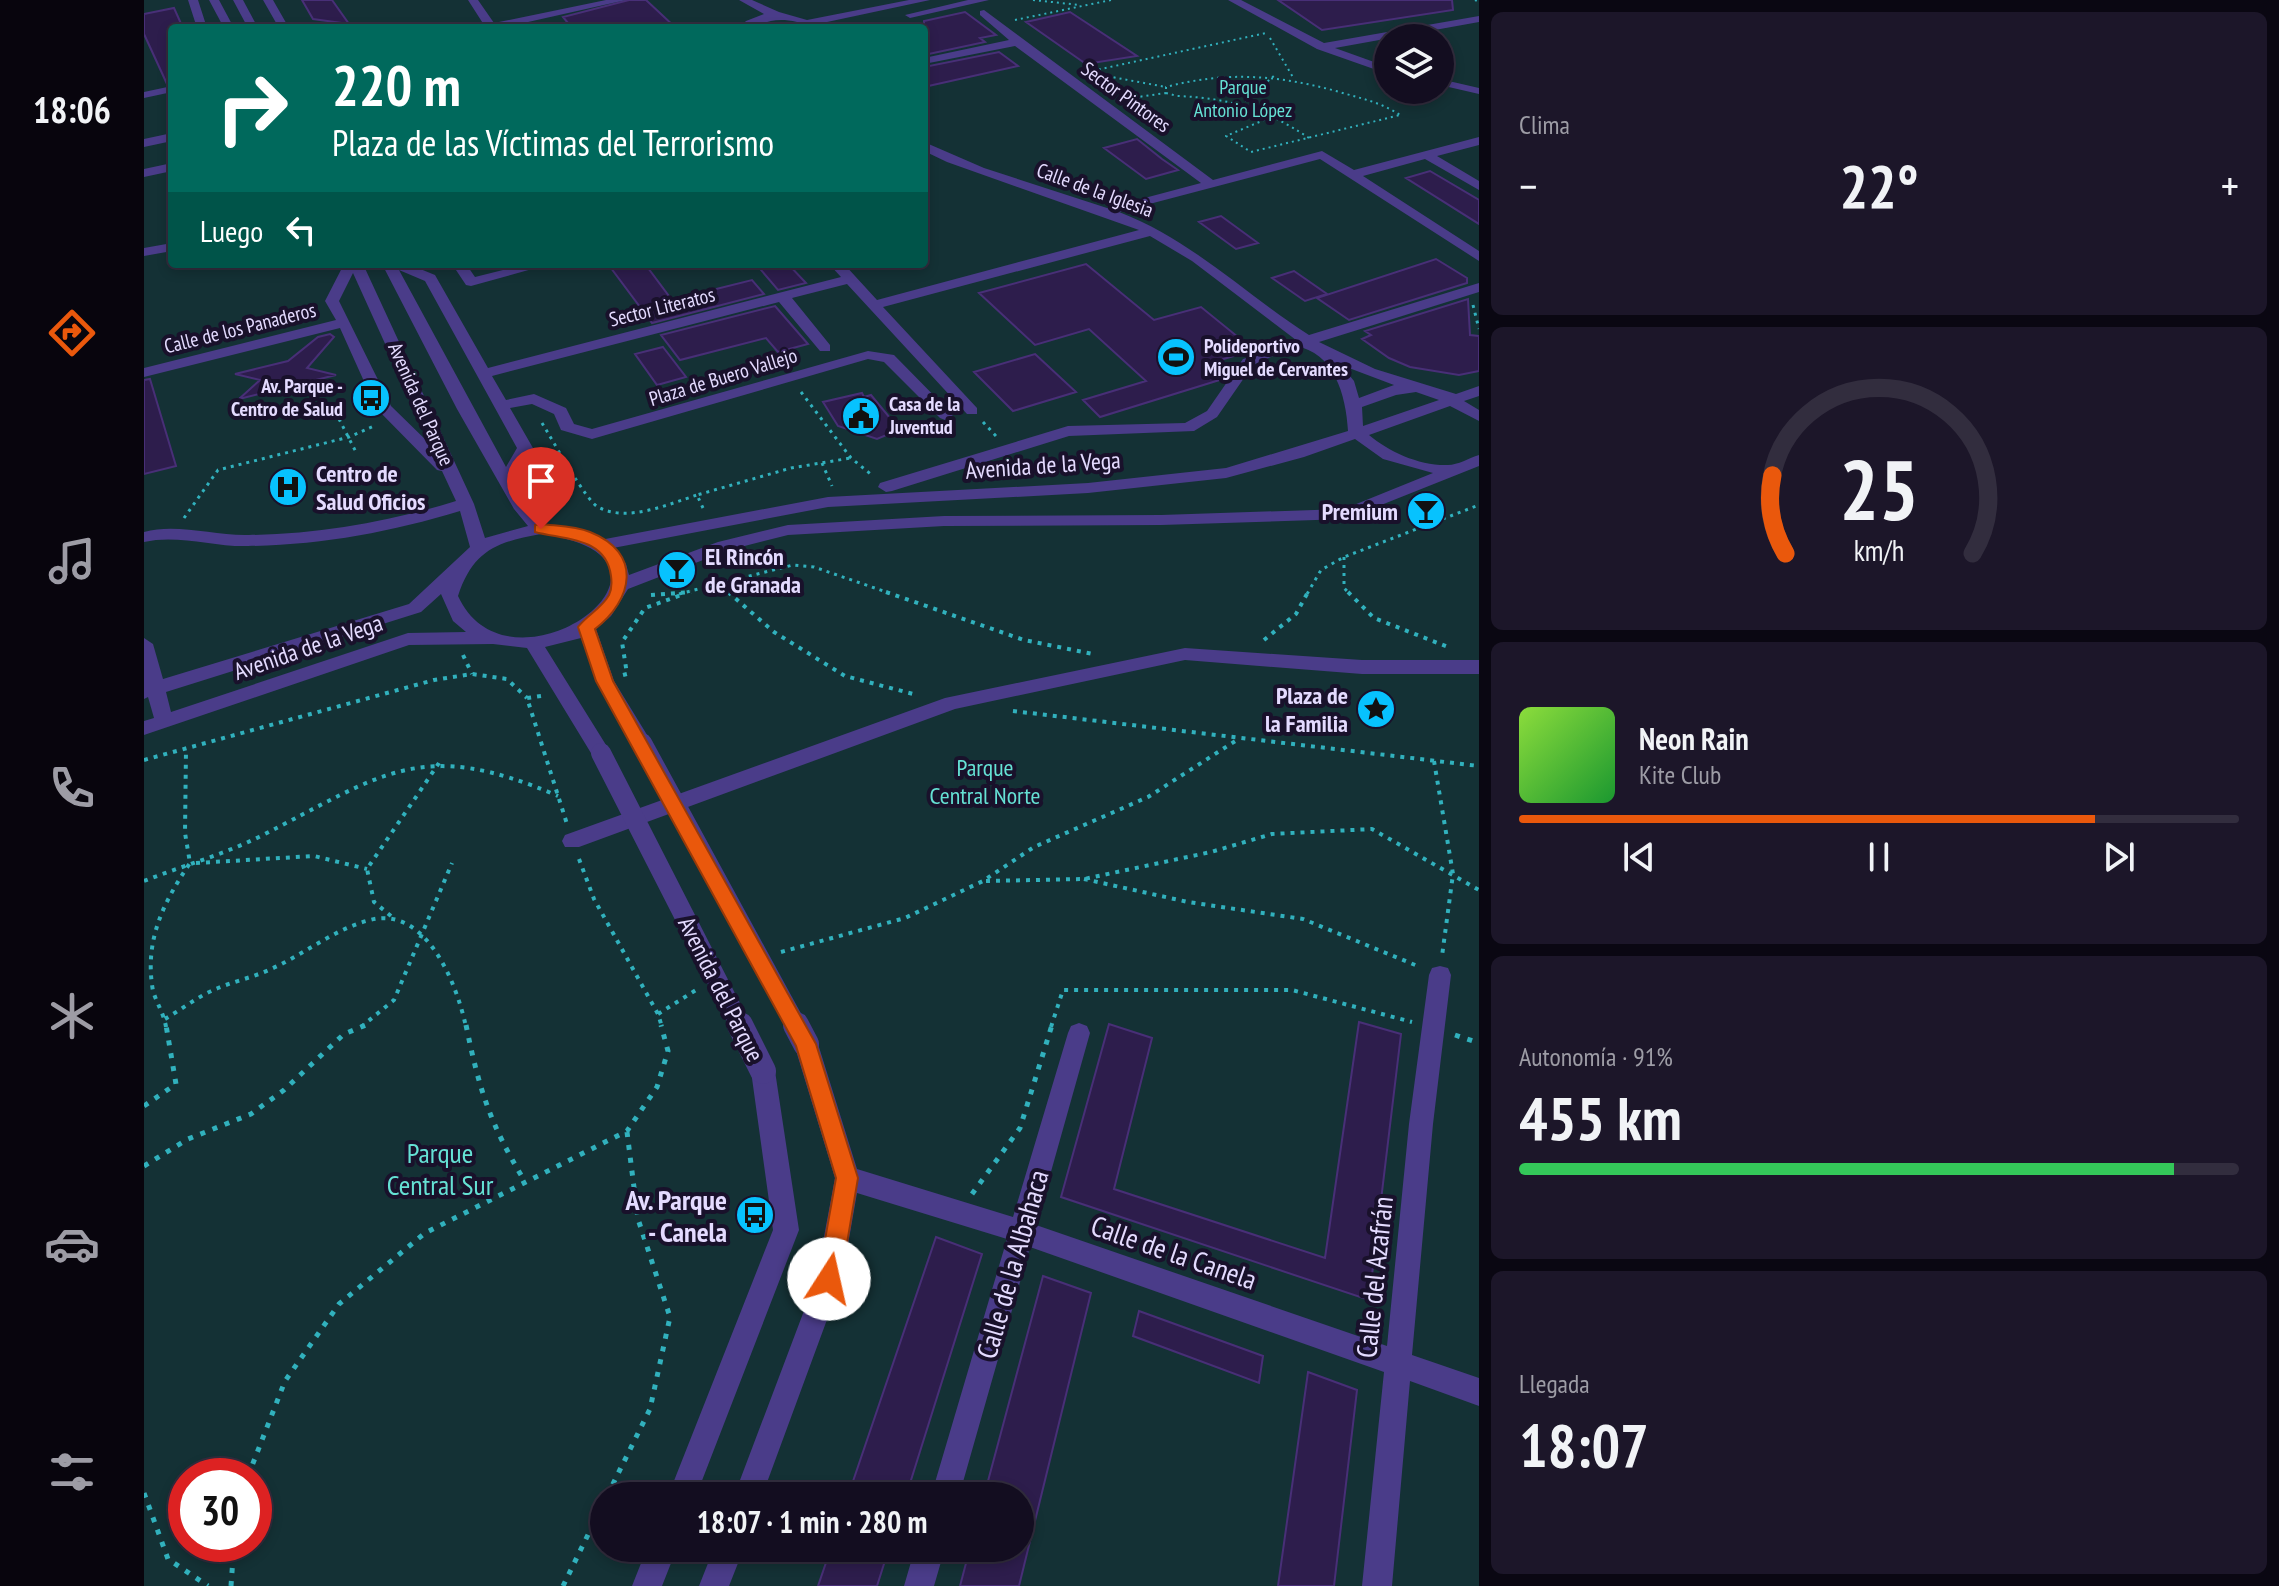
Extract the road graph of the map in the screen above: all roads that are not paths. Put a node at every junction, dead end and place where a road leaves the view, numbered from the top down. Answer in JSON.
{"nodes":[{"id":1,"x":193,"y":0,"type":"edge"},
{"id":2,"x":214,"y":0,"type":"edge"},
{"id":3,"x":238,"y":0,"type":"edge"},
{"id":4,"x":268,"y":0,"type":"edge"},
{"id":5,"x":473,"y":0,"type":"edge"},
{"id":6,"x":621,"y":0,"type":"edge"},
{"id":7,"x":743,"y":0,"type":"edge"},
{"id":8,"x":866,"y":0,"type":"edge"},
{"id":9,"x":925,"y":0,"type":"edge"},
{"id":10,"x":1233,"y":0,"type":"edge"},
{"id":11,"x":984,"y":7,"type":"edge"},
{"id":12,"x":555,"y":12,"type":"junction"},
{"id":13,"x":1479,"y":19,"type":"edge"},
{"id":14,"x":782,"y":20,"type":"edge"},
{"id":15,"x":201,"y":24,"type":"edge"},
{"id":16,"x":227,"y":24,"type":"edge"},
{"id":17,"x":251,"y":24,"type":"edge"},
{"id":18,"x":282,"y":24,"type":"edge"},
{"id":19,"x":487,"y":24,"type":"edge"},
{"id":20,"x":500,"y":24,"type":"edge"},
{"id":21,"x":565,"y":24,"type":"edge"},
{"id":22,"x":748,"y":24,"type":"edge"},
{"id":23,"x":818,"y":24,"type":"edge"},
{"id":24,"x":870,"y":24,"type":"edge"},
{"id":25,"x":1017,"y":42,"type":"junction"},
{"id":26,"x":1321,"y":47,"type":"junction"},
{"id":27,"x":928,"y":60,"type":"edge"},
{"id":28,"x":1374,"y":66,"type":"edge"},
{"id":29,"x":1454,"y":85,"type":"edge"},
{"id":30,"x":168,"y":90,"type":"edge"},
{"id":31,"x":1479,"y":91,"type":"edge"},
{"id":32,"x":144,"y":95,"type":"edge"},
{"id":33,"x":168,"y":138,"type":"edge"},
{"id":34,"x":1479,"y":141,"type":"edge"},
{"id":35,"x":144,"y":143,"type":"edge"},
{"id":36,"x":928,"y":148,"type":"edge"},
{"id":37,"x":168,"y":150,"type":"edge"},
{"id":38,"x":144,"y":155,"type":"edge"},
{"id":39,"x":1427,"y":155,"type":"junction"},
{"id":40,"x":168,"y":168,"type":"edge"},
{"id":41,"x":144,"y":173,"type":"edge"},
{"id":42,"x":1351,"y":175,"type":"junction"},
{"id":43,"x":1210,"y":184,"type":"junction"},
{"id":44,"x":1479,"y":186,"type":"edge"},
{"id":45,"x":1105,"y":212,"type":"junction"},
{"id":46,"x":1152,"y":231,"type":"junction"},
{"id":47,"x":168,"y":248,"type":"edge"},
{"id":48,"x":144,"y":252,"type":"edge"},
{"id":49,"x":1479,"y":257,"type":"edge"},
{"id":50,"x":352,"y":268,"type":"edge"},
{"id":51,"x":356,"y":268,"type":"edge"},
{"id":52,"x":391,"y":268,"type":"edge"},
{"id":53,"x":406,"y":268,"type":"edge"},
{"id":54,"x":462,"y":268,"type":"edge"},
{"id":55,"x":527,"y":268,"type":"edge"},
{"id":56,"x":840,"y":268,"type":"edge"},
{"id":57,"x":850,"y":279,"type":"junction"},
{"id":58,"x":1479,"y":287,"type":"edge"},
{"id":59,"x":783,"y":297,"type":"junction"},
{"id":60,"x":874,"y":305,"type":"junction"},
{"id":61,"x":345,"y":322,"type":"junction"},
{"id":62,"x":1308,"y":344,"type":"junction"},
{"id":63,"x":825,"y":348,"type":"dead end"},
{"id":64,"x":1266,"y":356,"type":"dead end"},
{"id":65,"x":144,"y":373,"type":"edge"},
{"id":66,"x":484,"y":374,"type":"junction"},
{"id":67,"x":1479,"y":391,"type":"edge"},
{"id":68,"x":1453,"y":398,"type":"junction"},
{"id":69,"x":502,"y":405,"type":"junction"},
{"id":70,"x":1354,"y":405,"type":"junction"},
{"id":71,"x":972,"y":411,"type":"road end"},
{"id":72,"x":945,"y":415,"type":"dead end"},
{"id":73,"x":1479,"y":416,"type":"edge"},
{"id":74,"x":1356,"y":432,"type":"junction"},
{"id":75,"x":1479,"y":460,"type":"edge"},
{"id":76,"x":1451,"y":471,"type":"junction"},
{"id":77,"x":453,"y":476,"type":"junction"},
{"id":78,"x":506,"y":480,"type":"junction"},
{"id":79,"x":886,"y":487,"type":"road end"},
{"id":80,"x":466,"y":504,"type":"junction"},
{"id":81,"x":541,"y":529,"type":"junction"},
{"id":82,"x":144,"y":537,"type":"edge"},
{"id":83,"x":602,"y":545,"type":"junction"},
{"id":84,"x":479,"y":547,"type":"junction"},
{"id":85,"x":457,"y":569,"type":"junction"},
{"id":86,"x":618,"y":591,"type":"junction"},
{"id":87,"x":586,"y":627,"type":"junction"},
{"id":88,"x":492,"y":638,"type":"junction"},
{"id":89,"x":532,"y":642,"type":"junction"},
{"id":90,"x":144,"y":644,"type":"edge"},
{"id":91,"x":1479,"y":667,"type":"edge"},
{"id":92,"x":150,"y":690,"type":"edge"},
{"id":93,"x":164,"y":721,"type":"junction"},
{"id":94,"x":144,"y":728,"type":"edge"},
{"id":95,"x":572,"y":841,"type":"road end"},
{"id":96,"x":1440,"y":975,"type":"road end"},
{"id":97,"x":1079,"y":1033,"type":"dead end"},
{"id":98,"x":847,"y":1178,"type":"junction"},
{"id":99,"x":1022,"y":1232,"type":"junction"},
{"id":100,"x":1398,"y":1363,"type":"junction"},
{"id":101,"x":1479,"y":1392,"type":"edge"},
{"id":102,"x":687,"y":1482,"type":"edge"},
{"id":103,"x":753,"y":1482,"type":"edge"},
{"id":104,"x":949,"y":1482,"type":"edge"},
{"id":105,"x":656,"y":1562,"type":"edge"},
{"id":106,"x":723,"y":1562,"type":"edge"},
{"id":107,"x":926,"y":1562,"type":"edge"},
{"id":108,"x":647,"y":1586,"type":"edge"},
{"id":109,"x":714,"y":1586,"type":"edge"},
{"id":110,"x":919,"y":1586,"type":"edge"},
{"id":111,"x":1377,"y":1586,"type":"edge"}],
"edges":[{"from":1,"to":15,"type":"street"},
{"from":2,"to":16,"type":"street"},
{"from":3,"to":17,"type":"street"},
{"from":4,"to":18,"type":"street"},
{"from":5,"to":19,"type":"street"},
{"from":6,"to":12,"type":"street"},
{"from":7,"to":14,"type":"street"},
{"from":7,"to":22,"type":"street"},
{"from":8,"to":14,"type":"street"},
{"from":9,"to":23,"type":"street"},
{"from":10,"to":26,"type":"street"},
{"from":11,"to":24,"type":"street"},
{"from":11,"to":25,"type":"street","name":"Sector Pintores"},
{"from":12,"to":20,"type":"street"},
{"from":12,"to":21,"type":"street"},
{"from":13,"to":26,"type":"street"},
{"from":14,"to":22,"type":"street"},
{"from":25,"to":27,"type":"street"},
{"from":25,"to":43,"type":"street","name":"Sector Pintores"},
{"from":26,"to":28,"type":"street"},
{"from":29,"to":31,"type":"street"},
{"from":30,"to":32,"type":"street"},
{"from":33,"to":35,"type":"street"},
{"from":34,"to":39,"type":"street"},
{"from":36,"to":45,"type":"street","name":"Calle de la Iglesia"},
{"from":37,"to":38,"type":"street"},
{"from":39,"to":42,"type":"street"},
{"from":39,"to":44,"type":"street"},
{"from":40,"to":41,"type":"street"},
{"from":42,"to":43,"type":"street"},
{"from":42,"to":49,"type":"street"},
{"from":43,"to":45,"type":"street"},
{"from":45,"to":46,"type":"street","name":"Calle de la Iglesia"},
{"from":46,"to":60,"type":"street"},
{"from":46,"to":62,"type":"street","name":"Calle de la Iglesia"},
{"from":47,"to":48,"type":"street"},
{"from":50,"to":61,"type":"street"},
{"from":51,"to":77,"type":"street","name":"Avenida del Parque"},
{"from":52,"to":78,"type":"street","name":"Avenida del Parque"},
{"from":53,"to":66,"type":"street"},
{"from":54,"to":55,"type":"street"},
{"from":56,"to":57,"type":"street"},
{"from":57,"to":59,"type":"street","name":"Sector Literatos"},
{"from":57,"to":60,"type":"street"},
{"from":58,"to":62,"type":"street"},
{"from":59,"to":63,"type":"street"},
{"from":59,"to":66,"type":"street","name":"Sector Literatos"},
{"from":60,"to":71,"type":"street"},
{"from":61,"to":65,"type":"street","name":"Calle de los Panaderos"},
{"from":61,"to":77,"type":"street"},
{"from":62,"to":68,"type":"street","name":"Calle de la Iglesia"},
{"from":62,"to":70,"type":"street","name":"Calle de la Iglesia"},
{"from":64,"to":79,"type":"street"},
{"from":66,"to":69,"type":"street"},
{"from":67,"to":68,"type":"street","name":"Avenida de la Vega"},
{"from":68,"to":70,"type":"street"},
{"from":68,"to":73,"type":"street"},
{"from":68,"to":74,"type":"street","name":"Avenida de la Vega"},
{"from":69,"to":72,"type":"street","name":"Plaza de Buero Vallejo"},
{"from":69,"to":78,"type":"street"},
{"from":70,"to":74,"type":"street"},
{"from":74,"to":76,"type":"street"},
{"from":74,"to":83,"type":"street","name":"Avenida de la Vega"},
{"from":75,"to":76,"type":"street","name":"Avenida de la Vega"},
{"from":76,"to":86,"type":"street","name":"Avenida de la Vega"},
{"from":77,"to":80,"type":"street","name":"Avenida del Parque"},
{"from":78,"to":81,"type":"street","name":"Avenida del Parque"},
{"from":80,"to":82,"type":"street"},
{"from":80,"to":84,"type":"street","name":"Avenida del Parque"},
{"from":81,"to":83,"type":"street"},
{"from":81,"to":84,"type":"street"},
{"from":83,"to":86,"type":"street"},
{"from":84,"to":85,"type":"street"},
{"from":85,"to":88,"type":"street"},
{"from":85,"to":92,"type":"street","name":"Avenida de la Vega"},
{"from":86,"to":87,"type":"street"},
{"from":87,"to":89,"type":"street"},
{"from":87,"to":98,"type":"street","name":"Avenida del Parque","bridge":true},
{"from":88,"to":89,"type":"street"},
{"from":88,"to":93,"type":"street","name":"Avenida de la Vega"},
{"from":89,"to":102,"type":"street","name":"Avenida del Parque","bridge":true},
{"from":90,"to":92,"type":"street"},
{"from":91,"to":95,"type":"street"},
{"from":92,"to":93,"type":"street"},
{"from":93,"to":94,"type":"street","name":"Avenida de la Vega"},
{"from":96,"to":100,"type":"street","name":"Calle del Azafrán"},
{"from":97,"to":99,"type":"street","name":"Calle de la Albahaca"},
{"from":98,"to":99,"type":"street","name":"Calle de la Canela"},
{"from":98,"to":103,"type":"street","name":"Avenida del Parque"},
{"from":99,"to":100,"type":"street","name":"Calle de la Canela"},
{"from":99,"to":104,"type":"street","name":"Calle de la Albahaca"},
{"from":100,"to":101,"type":"street","name":"Calle de la Canela"},
{"from":100,"to":111,"type":"street","name":"Calle del Azafrán"},
{"from":105,"to":108,"type":"street"},
{"from":106,"to":109,"type":"street"},
{"from":107,"to":110,"type":"street"}]}
